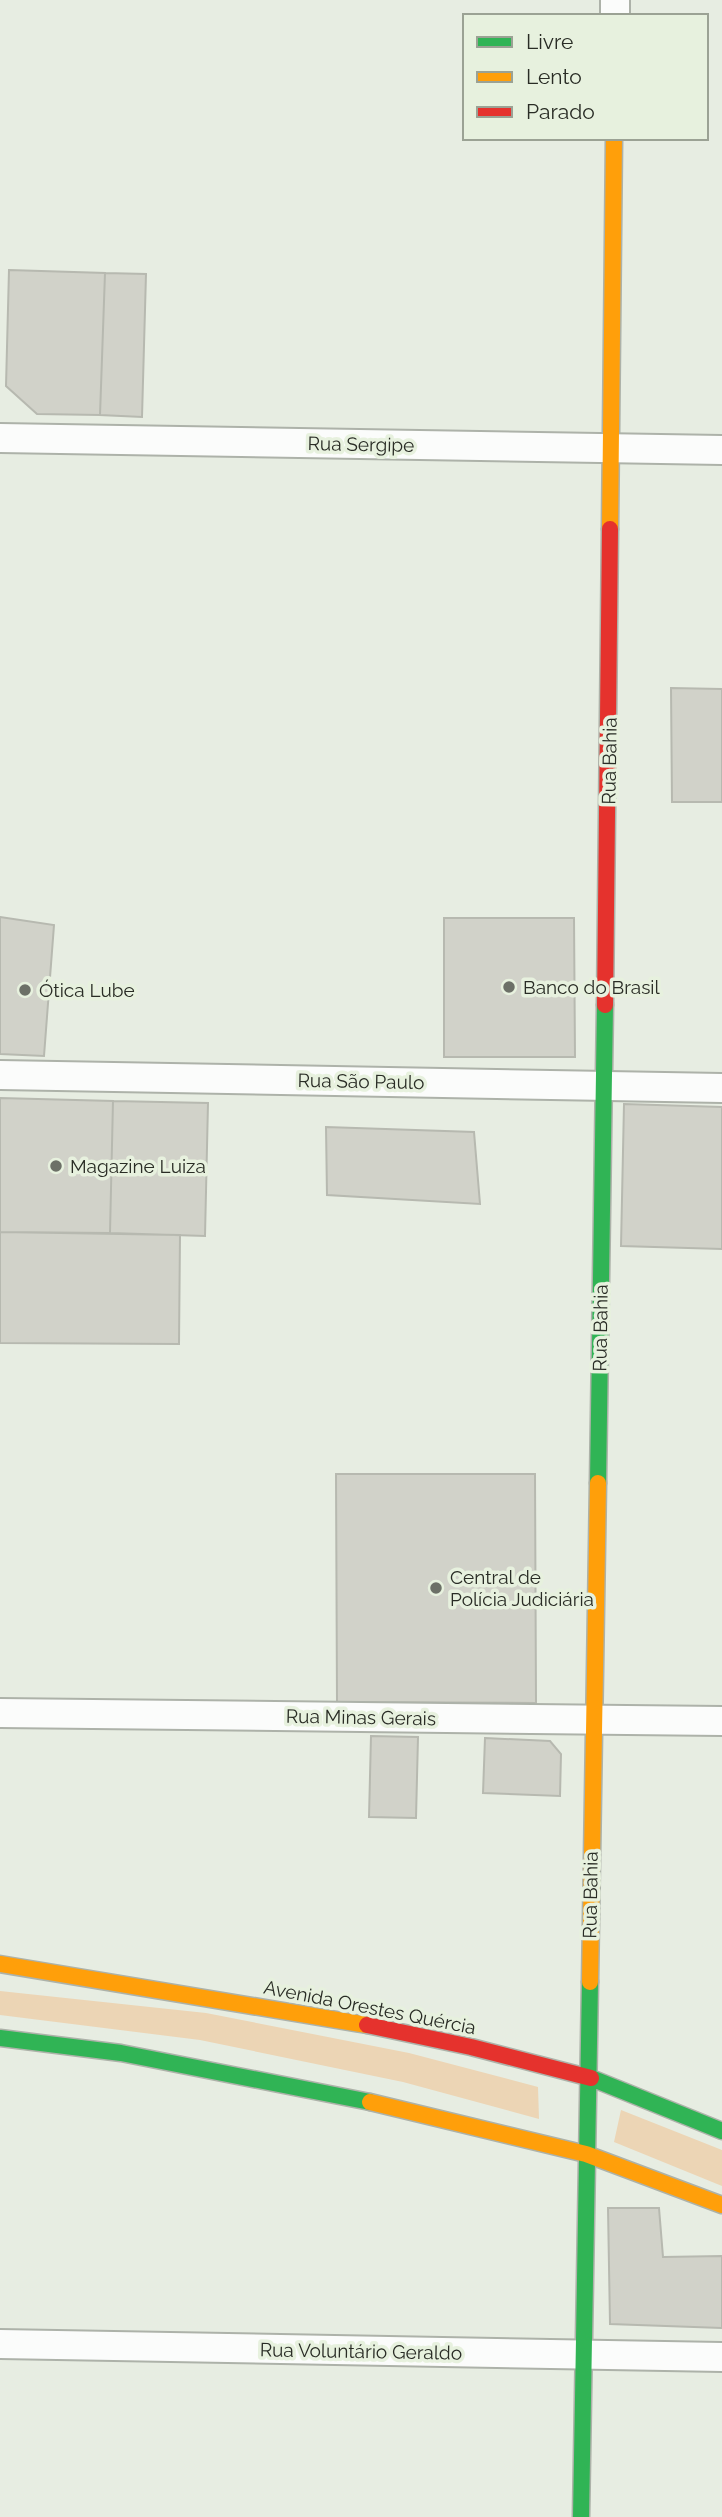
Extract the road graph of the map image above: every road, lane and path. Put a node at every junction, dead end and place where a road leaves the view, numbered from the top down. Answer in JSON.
{"nodes":[{"id":1,"x":614,"y":140,"type":"edge"},
{"id":2,"x":0,"y":438,"type":"edge"},
{"id":3,"x":613,"y":448,"type":"junction"},
{"id":4,"x":722,"y":450,"type":"edge"},
{"id":5,"x":0,"y":1075,"type":"edge"},
{"id":6,"x":604,"y":1086,"type":"junction"},
{"id":7,"x":722,"y":1088,"type":"edge"},
{"id":8,"x":0,"y":1713,"type":"edge"},
{"id":9,"x":592,"y":1720,"type":"junction"},
{"id":10,"x":722,"y":1721,"type":"edge"},
{"id":11,"x":0,"y":1964,"type":"edge"},
{"id":12,"x":0,"y":2038,"type":"edge"},
{"id":13,"x":587,"y":2077,"type":"junction"},
{"id":14,"x":722,"y":2131,"type":"edge"},
{"id":15,"x":586,"y":2154,"type":"junction"},
{"id":16,"x":722,"y":2206,"type":"edge"},
{"id":17,"x":0,"y":2344,"type":"edge"},
{"id":18,"x":583,"y":2354,"type":"junction"},
{"id":19,"x":722,"y":2357,"type":"edge"},
{"id":20,"x":581,"y":2517,"type":"edge"}],
"edges":[{"from":1,"to":3,"type":"street","name":"Rua Bahia"},
{"from":2,"to":3,"type":"street","name":"Rua Sergipe"},
{"from":3,"to":4,"type":"street","name":"Rua Sergipe"},
{"from":3,"to":6,"type":"street","name":"Rua Bahia"},
{"from":5,"to":6,"type":"street","name":"Rua São Paulo"},
{"from":6,"to":7,"type":"street","name":"Rua São Paulo"},
{"from":6,"to":9,"type":"street","name":"Rua Bahia"},
{"from":8,"to":9,"type":"street","name":"Rua Minas Gerais"},
{"from":9,"to":10,"type":"street","name":"Rua Minas Gerais"},
{"from":9,"to":13,"type":"street","name":"Rua Bahia"},
{"from":11,"to":13,"type":"street","name":"Avenida Orestes Quércia"},
{"from":12,"to":15,"type":"street"},
{"from":13,"to":14,"type":"street","name":"Avenida Orestes Quércia"},
{"from":13,"to":15,"type":"street","name":"Rua Bahia"},
{"from":15,"to":16,"type":"street"},
{"from":15,"to":18,"type":"street","name":"Rua Bahia"},
{"from":17,"to":18,"type":"street","name":"Rua Voluntário Geraldo"},
{"from":18,"to":19,"type":"street","name":"Rua Voluntário Geraldo"},
{"from":18,"to":20,"type":"street","name":"Rua Bahia"}]}
